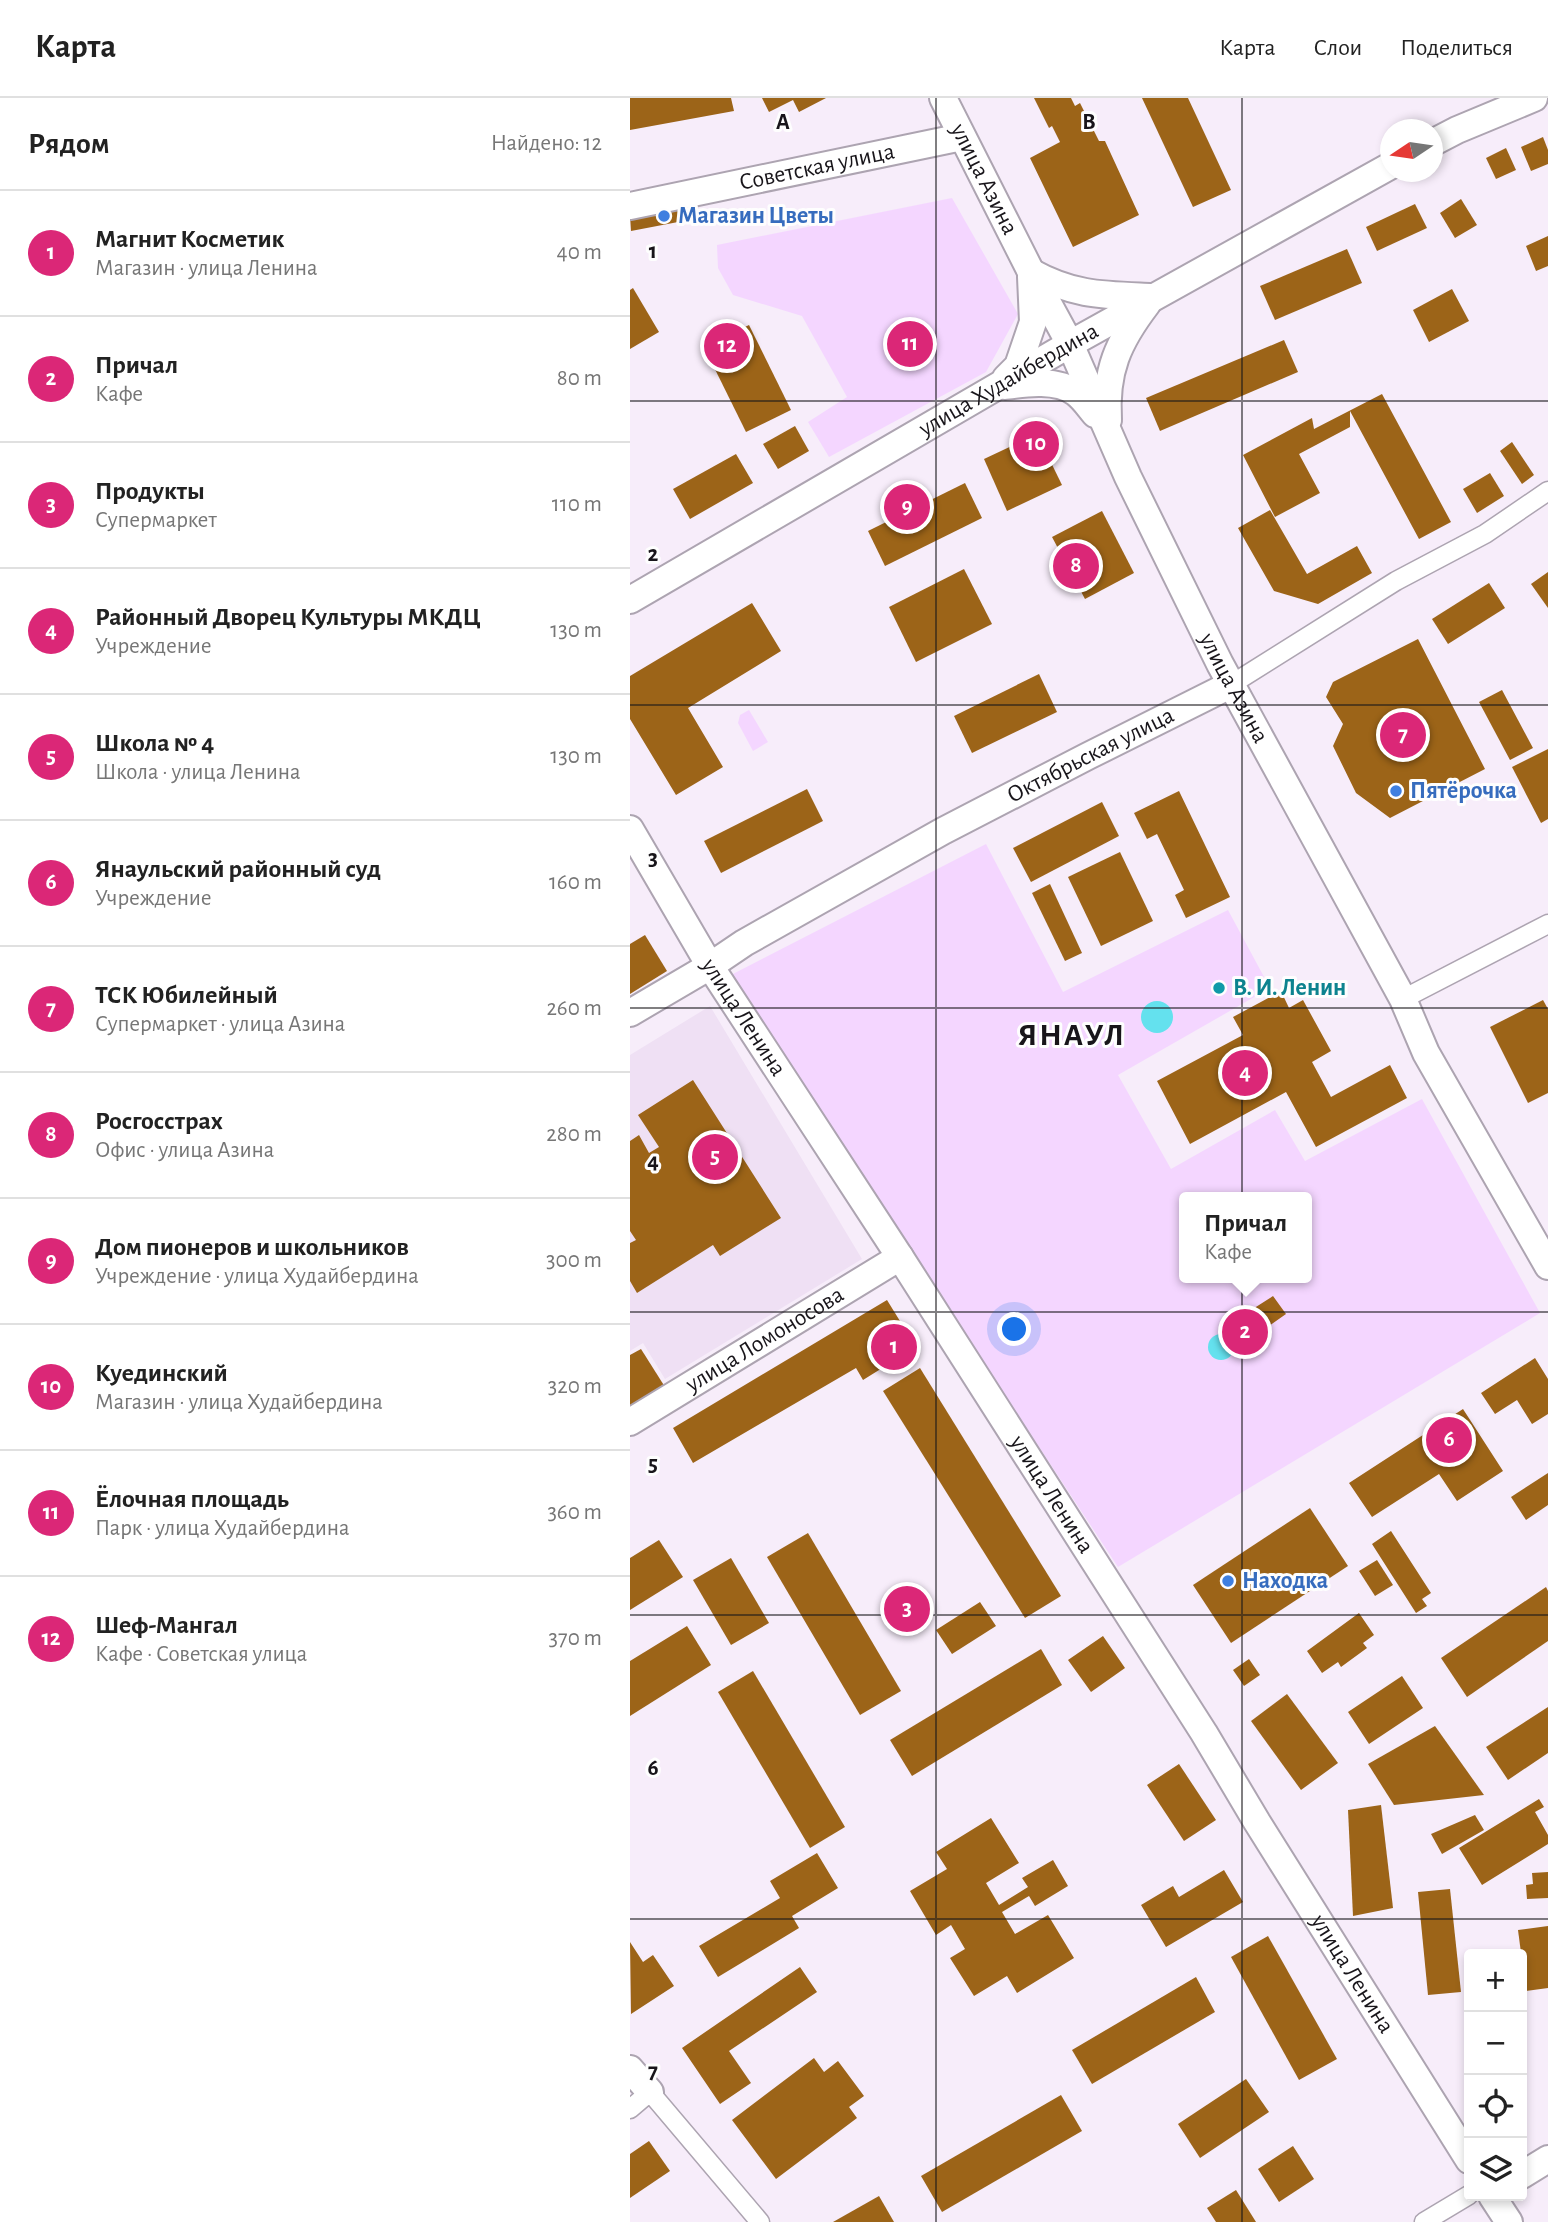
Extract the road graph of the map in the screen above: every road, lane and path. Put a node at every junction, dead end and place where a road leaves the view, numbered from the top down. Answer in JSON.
{"nodes":[{"id":1,"x":943,"y":98,"type":"edge"},
{"id":2,"x":1534,"y":98,"type":"edge"},
{"id":3,"x":962,"y":137,"type":"junction"},
{"id":4,"x":1443,"y":138,"type":"edge"},
{"id":5,"x":1380,"y":172,"type":"edge"},
{"id":6,"x":630,"y":206,"type":"edge"},
{"id":7,"x":1031,"y":272,"type":"junction"},
{"id":8,"x":1153,"y":297,"type":"junction"},
{"id":9,"x":1070,"y":344,"type":"junction"},
{"id":10,"x":996,"y":388,"type":"junction"},
{"id":11,"x":1108,"y":429,"type":"junction"},
{"id":12,"x":1548,"y":491,"type":"edge"},
{"id":13,"x":630,"y":600,"type":"edge"},
{"id":14,"x":1232,"y":684,"type":"junction"},
{"id":15,"x":630,"y":829,"type":"edge"},
{"id":16,"x":1548,"y":924,"type":"edge"},
{"id":17,"x":710,"y":966,"type":"junction"},
{"id":18,"x":1403,"y":999,"type":"junction"},
{"id":19,"x":630,"y":1013,"type":"edge"},
{"id":20,"x":900,"y":1257,"type":"junction"},
{"id":21,"x":1548,"y":1266,"type":"edge"},
{"id":22,"x":630,"y":1422,"type":"edge"},
{"id":23,"x":630,"y":2069,"type":"edge"},
{"id":24,"x":640,"y":2100,"type":"edge"},
{"id":25,"x":1464,"y":2152,"type":"edge"},
{"id":26,"x":1548,"y":2159,"type":"edge"},
{"id":27,"x":1527,"y":2172,"type":"edge"},
{"id":28,"x":1464,"y":2198,"type":"edge"},
{"id":29,"x":1495,"y":2201,"type":"edge"},
{"id":30,"x":760,"y":2222,"type":"edge"},
{"id":31,"x":1424,"y":2222,"type":"edge"},
{"id":32,"x":1509,"y":2222,"type":"edge"}],
"edges":[{"from":1,"to":3,"type":"street","name":"улица Азина"},
{"from":2,"to":4,"type":"street"},
{"from":3,"to":6,"type":"street","name":"Советская улица"},
{"from":3,"to":7,"type":"street","name":"улица Азина"},
{"from":5,"to":8,"type":"street","name":"улица Худайбердина"},
{"from":7,"to":8,"type":"street"},
{"from":7,"to":9,"type":"street","name":"улица Азина"},
{"from":7,"to":10,"type":"street"},
{"from":8,"to":9,"type":"street","name":"улица Худайбердина"},
{"from":8,"to":11,"type":"street"},
{"from":9,"to":10,"type":"street","name":"улица Худайбердина"},
{"from":9,"to":11,"type":"street","name":"улица Азина"},
{"from":10,"to":11,"type":"street"},
{"from":10,"to":13,"type":"street","name":"улица Худайбердина"},
{"from":11,"to":14,"type":"street","name":"улица Азина"},
{"from":12,"to":14,"type":"street","name":"Октябрьская улица"},
{"from":14,"to":17,"type":"street","name":"Октябрьская улица"},
{"from":14,"to":18,"type":"street","name":"улица Азина"},
{"from":15,"to":17,"type":"street","name":"улица Ленина"},
{"from":16,"to":18,"type":"street"},
{"from":17,"to":19,"type":"street","name":"Октябрьская улица"},
{"from":17,"to":20,"type":"street","name":"улица Ленина"},
{"from":18,"to":21,"type":"street","name":"улица Азина"},
{"from":20,"to":22,"type":"street","name":"улица Ломоносова"},
{"from":20,"to":25,"type":"street","name":"улица Ленина"},
{"from":23,"to":24,"type":"street"},
{"from":24,"to":30,"type":"street"},
{"from":26,"to":27,"type":"street"},
{"from":28,"to":31,"type":"street"},
{"from":29,"to":32,"type":"street"}]}
